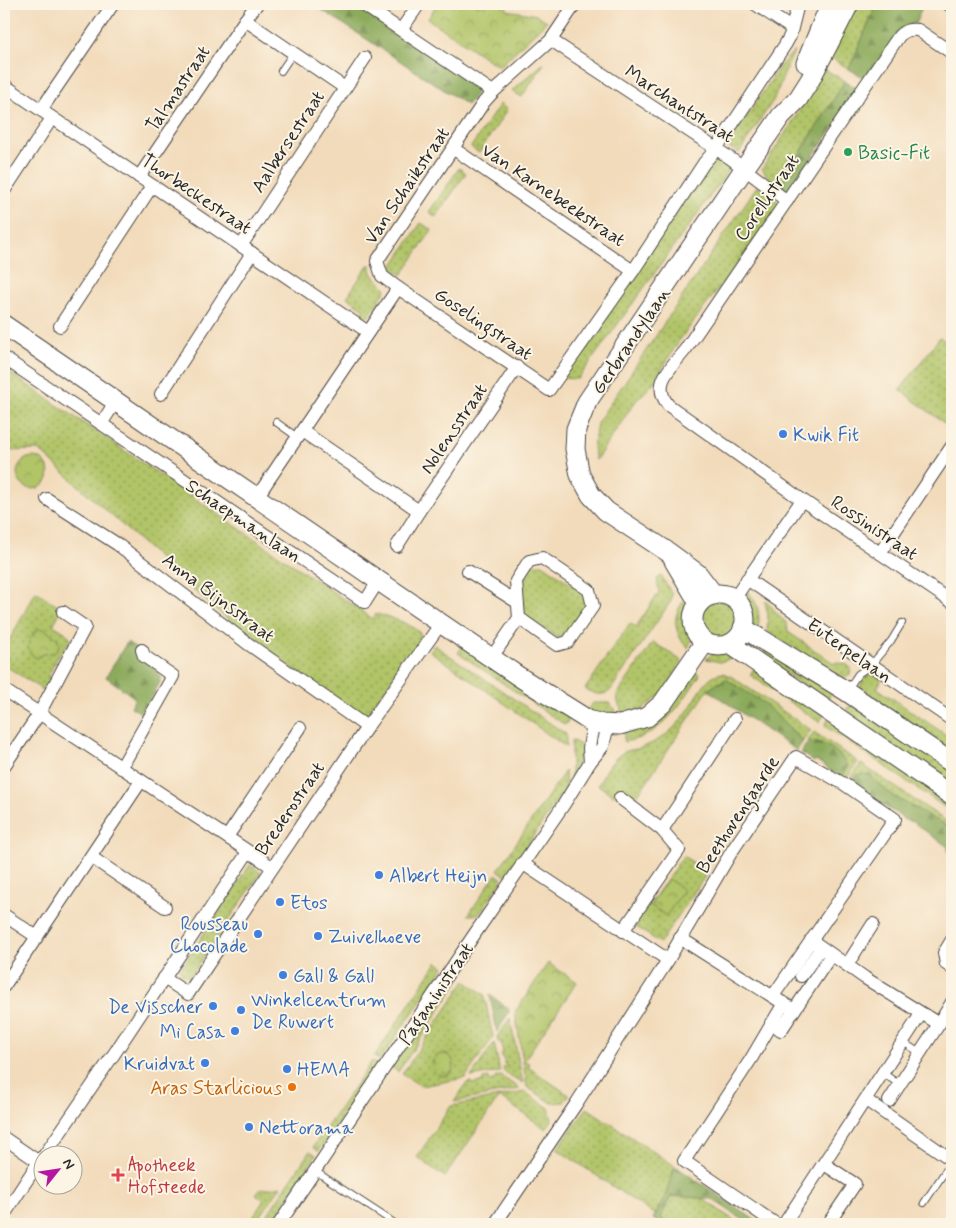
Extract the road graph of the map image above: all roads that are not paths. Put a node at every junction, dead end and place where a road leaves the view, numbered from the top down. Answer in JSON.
{"nodes":[{"id":1,"x":113,"y":4,"type":"edge"},
{"id":2,"x":257,"y":4,"type":"edge"},
{"id":3,"x":362,"y":4,"type":"edge"},
{"id":4,"x":419,"y":4,"type":"edge"},
{"id":5,"x":575,"y":4,"type":"edge"},
{"id":6,"x":755,"y":4,"type":"edge"},
{"id":7,"x":798,"y":4,"type":"edge"},
{"id":8,"x":833,"y":4,"type":"edge"},
{"id":9,"x":849,"y":4,"type":"edge"},
{"id":10,"x":245,"y":20,"type":"junction"},
{"id":11,"x":791,"y":28,"type":"junction"},
{"id":12,"x":402,"y":30,"type":"junction"},
{"id":13,"x":551,"y":40,"type":"junction"},
{"id":14,"x":293,"y":53,"type":"junction"},
{"id":15,"x":952,"y":53,"type":"edge"},
{"id":16,"x":365,"y":58,"type":"dead end"},
{"id":17,"x":281,"y":71,"type":"dead end"},
{"id":18,"x":4,"y":85,"type":"edge"},
{"id":19,"x":345,"y":88,"type":"junction"},
{"id":20,"x":493,"y":92,"type":"junction"},
{"id":21,"x":41,"y":110,"type":"junction"},
{"id":22,"x":781,"y":116,"type":"junction"},
{"id":23,"x":52,"y":118,"type":"junction"},
{"id":24,"x":454,"y":149,"type":"junction"},
{"id":25,"x":716,"y":149,"type":"junction"},
{"id":26,"x":744,"y":168,"type":"junction"},
{"id":27,"x":139,"y":177,"type":"junction"},
{"id":28,"x":152,"y":186,"type":"junction"},
{"id":29,"x":4,"y":191,"type":"edge"},
{"id":30,"x":787,"y":200,"type":"junction"},
{"id":31,"x":241,"y":246,"type":"junction"},
{"id":32,"x":252,"y":253,"type":"junction"},
{"id":33,"x":632,"y":270,"type":"junction"},
{"id":34,"x":398,"y":288,"type":"junction"},
{"id":35,"x":4,"y":325,"type":"edge"},
{"id":36,"x":60,"y":326,"type":"dead end"},
{"id":37,"x":368,"y":332,"type":"junction"},
{"id":38,"x":4,"y":358,"type":"edge"},
{"id":39,"x":517,"y":367,"type":"junction"},
{"id":40,"x":549,"y":390,"type":"joint"},
{"id":41,"x":661,"y":392,"type":"joint"},
{"id":42,"x":161,"y":394,"type":"dead end"},
{"id":43,"x":116,"y":401,"type":"junction"},
{"id":44,"x":276,"y":422,"type":"dead end"},
{"id":45,"x":101,"y":424,"type":"junction"},
{"id":46,"x":299,"y":434,"type":"junction"},
{"id":47,"x":952,"y":446,"type":"edge"},
{"id":48,"x":257,"y":497,"type":"junction"},
{"id":49,"x":47,"y":499,"type":"dead end"},
{"id":50,"x":802,"y":500,"type":"junction"},
{"id":51,"x":419,"y":510,"type":"junction"},
{"id":52,"x":397,"y":546,"type":"dead end"},
{"id":53,"x":880,"y":553,"type":"junction"},
{"id":54,"x":468,"y":571,"type":"dead end"},
{"id":55,"x":748,"y":579,"type":"junction"},
{"id":56,"x":379,"y":580,"type":"junction"},
{"id":57,"x":706,"y":599,"type":"junction"},
{"id":58,"x":734,"y":599,"type":"junction"},
{"id":59,"x":517,"y":602,"type":"junction"},
{"id":60,"x":952,"y":602,"type":"edge"},
{"id":61,"x":63,"y":612,"type":"dead end"},
{"id":62,"x":519,"y":618,"type":"junction"},
{"id":63,"x":442,"y":622,"type":"junction"},
{"id":64,"x":902,"y":623,"type":"dead end"},
{"id":65,"x":743,"y":628,"type":"junction"},
{"id":66,"x":705,"y":642,"type":"junction"},
{"id":67,"x":730,"y":644,"type":"junction"},
{"id":68,"x":142,"y":650,"type":"dead end"},
{"id":69,"x":492,"y":657,"type":"junction"},
{"id":70,"x":871,"y":665,"type":"junction"},
{"id":71,"x":4,"y":690,"type":"edge"},
{"id":72,"x":846,"y":691,"type":"junction"},
{"id":73,"x":830,"y":713,"type":"junction"},
{"id":74,"x":38,"y":714,"type":"junction"},
{"id":75,"x":735,"y":719,"type":"dead end"},
{"id":76,"x":952,"y":720,"type":"edge"},
{"id":77,"x":600,"y":723,"type":"junction"},
{"id":78,"x":367,"y":727,"type":"junction"},
{"id":79,"x":300,"y":728,"type":"dead end"},
{"id":80,"x":952,"y":763,"type":"edge"},
{"id":81,"x":4,"y":766,"type":"edge"},
{"id":82,"x":121,"y":768,"type":"junction"},
{"id":83,"x":141,"y":781,"type":"junction"},
{"id":84,"x":952,"y":796,"type":"edge"},
{"id":85,"x":620,"y":798,"type":"dead end"},
{"id":86,"x":662,"y":830,"type":"junction"},
{"id":87,"x":227,"y":836,"type":"junction"},
{"id":88,"x":248,"y":852,"type":"junction"},
{"id":89,"x":91,"y":857,"type":"junction"},
{"id":90,"x":522,"y":863,"type":"junction"},
{"id":91,"x":272,"y":867,"type":"junction"},
{"id":92,"x":165,"y":907,"type":"dead end"},
{"id":93,"x":4,"y":915,"type":"edge"},
{"id":94,"x":873,"y":924,"type":"dead end"},
{"id":95,"x":623,"y":931,"type":"junction"},
{"id":96,"x":37,"y":937,"type":"junction"},
{"id":97,"x":680,"y":938,"type":"junction"},
{"id":98,"x":952,"y":940,"type":"edge"},
{"id":99,"x":821,"y":948,"type":"junction"},
{"id":100,"x":668,"y":960,"type":"junction"},
{"id":101,"x":813,"y":965,"type":"junction"},
{"id":102,"x":846,"y":965,"type":"junction"},
{"id":103,"x":952,"y":968,"type":"edge"},
{"id":104,"x":796,"y":972,"type":"junction"},
{"id":105,"x":164,"y":978,"type":"junction"},
{"id":106,"x":4,"y":986,"type":"edge"},
{"id":107,"x":773,"y":996,"type":"junction"},
{"id":108,"x":952,"y":1002,"type":"edge"},
{"id":109,"x":783,"y":1013,"type":"junction"},
{"id":110,"x":921,"y":1014,"type":"junction"},
{"id":111,"x":939,"y":1024,"type":"junction"},
{"id":112,"x":903,"y":1042,"type":"junction"},
{"id":113,"x":920,"y":1053,"type":"junction"},
{"id":114,"x":883,"y":1073,"type":"junction"},
{"id":115,"x":900,"y":1085,"type":"junction"},
{"id":116,"x":866,"y":1100,"type":"junction"},
{"id":117,"x":889,"y":1101,"type":"dead end"},
{"id":118,"x":4,"y":1138,"type":"edge"},
{"id":119,"x":50,"y":1146,"type":"edge"},
{"id":120,"x":32,"y":1153,"type":"edge"},
{"id":121,"x":952,"y":1160,"type":"edge"},
{"id":122,"x":824,"y":1164,"type":"junction"},
{"id":123,"x":315,"y":1171,"type":"junction"},
{"id":124,"x":32,"y":1173,"type":"edge"},
{"id":125,"x":924,"y":1203,"type":"dead end"},
{"id":126,"x":4,"y":1215,"type":"edge"},
{"id":127,"x":278,"y":1224,"type":"edge"},
{"id":128,"x":396,"y":1224,"type":"edge"},
{"id":129,"x":495,"y":1224,"type":"edge"},
{"id":130,"x":776,"y":1224,"type":"edge"},
{"id":131,"x":784,"y":1224,"type":"edge"},
{"id":132,"x":828,"y":1224,"type":"edge"}],
"edges":[{"from":1,"to":21,"type":"street"},
{"from":2,"to":10,"type":"street","name":"Talmastraat"},
{"from":3,"to":12,"type":"street"},
{"from":4,"to":12,"type":"street"},
{"from":5,"to":13,"type":"street","name":"Van Schaikstraat"},
{"from":6,"to":11,"type":"street"},
{"from":7,"to":11,"type":"street","name":"Gerbrandylaan"},
{"from":8,"to":22,"type":"street","name":"Gerbrandylaan"},
{"from":9,"to":22,"type":"street","name":"Gerbrandylaan"},
{"from":10,"to":14,"type":"street"},
{"from":10,"to":27,"type":"street","name":"Talmastraat"},
{"from":11,"to":25,"type":"street","name":"Gerbrandylaan"},
{"from":12,"to":20,"type":"street"},
{"from":13,"to":20,"type":"street","name":"Van Schaikstraat"},
{"from":13,"to":25,"type":"street","name":"Marchantstraat"},
{"from":14,"to":17,"type":"lane"},
{"from":14,"to":19,"type":"street"},
{"from":15,"to":30,"type":"street","name":"Corellistraat"},
{"from":16,"to":19,"type":"street","name":"Aalbersestraat"},
{"from":18,"to":21,"type":"street","name":"Thorbeckestraat"},
{"from":19,"to":31,"type":"street","name":"Aalbersestraat"},
{"from":20,"to":24,"type":"street","name":"Van Schaikstraat"},
{"from":21,"to":23,"type":"street","name":"Thorbeckestraat"},
{"from":22,"to":26,"type":"street","name":"Gerbrandylaan"},
{"from":23,"to":27,"type":"street","name":"Thorbeckestraat"},
{"from":23,"to":29,"type":"street"},
{"from":24,"to":33,"type":"street","name":"Van Karnebeekstraat"},
{"from":24,"to":34,"type":"street","name":"Van Schaikstraat"},
{"from":25,"to":26,"type":"street","name":"Marchantstraat"},
{"from":25,"to":33,"type":"street","name":"Gerbrandylaan"},
{"from":26,"to":30,"type":"street","name":"Marchantstraat"},
{"from":26,"to":57,"type":"street","name":"Gerbrandylaan"},
{"from":27,"to":28,"type":"street","name":"Thorbeckestraat"},
{"from":28,"to":31,"type":"street","name":"Thorbeckestraat"},
{"from":28,"to":36,"type":"street"},
{"from":30,"to":41,"type":"street","name":"Corellistraat"},
{"from":31,"to":32,"type":"street","name":"Thorbeckestraat"},
{"from":32,"to":37,"type":"street","name":"Thorbeckestraat"},
{"from":32,"to":42,"type":"street"},
{"from":33,"to":40,"type":"street","name":"Gerbrandylaan"},
{"from":34,"to":37,"type":"street"},
{"from":34,"to":39,"type":"street","name":"Goselingstraat"},
{"from":35,"to":43,"type":"street","name":"Schaepmanlaan"},
{"from":37,"to":46,"type":"street"},
{"from":38,"to":45,"type":"street","name":"Schaepmanlaan"},
{"from":39,"to":40,"type":"street","name":"Goselingstraat"},
{"from":39,"to":51,"type":"street","name":"Nolensstraat"},
{"from":41,"to":50,"type":"street","name":"Rossinistraat"},
{"from":43,"to":45,"type":"street"},
{"from":43,"to":48,"type":"street","name":"Schaepmanlaan"},
{"from":44,"to":46,"type":"lane"},
{"from":45,"to":56,"type":"street","name":"Schaepmanlaan"},
{"from":46,"to":48,"type":"street"},
{"from":46,"to":51,"type":"street"},
{"from":47,"to":53,"type":"street"},
{"from":48,"to":56,"type":"street","name":"Schaepmanlaan"},
{"from":49,"to":78,"type":"street","name":"Anna Bijnsstraat"},
{"from":50,"to":53,"type":"street","name":"Rossinistraat"},
{"from":50,"to":55,"type":"street","name":"Rossinistraat"},
{"from":51,"to":52,"type":"street","name":"Nolensstraat"},
{"from":53,"to":60,"type":"street","name":"Rossinistraat"},
{"from":54,"to":59,"type":"street"},
{"from":55,"to":58,"type":"street","name":"Rossinistraat"},
{"from":55,"to":70,"type":"street","name":"Euterpelaan"},
{"from":56,"to":63,"type":"street","name":"Schaepmanlaan"},
{"from":57,"to":58,"type":"street"},
{"from":57,"to":66,"type":"street"},
{"from":58,"to":65,"type":"street"},
{"from":59,"to":62,"type":"street"},
{"from":59,"to":62,"type":"street"},
{"from":61,"to":74,"type":"street"},
{"from":62,"to":69,"type":"street"},
{"from":63,"to":69,"type":"street","name":"Schaepmanlaan"},
{"from":63,"to":78,"type":"street","name":"Brederostraat"},
{"from":64,"to":70,"type":"lane"},
{"from":65,"to":67,"type":"street"},
{"from":65,"to":72,"type":"street","name":"Euterpelaan"},
{"from":66,"to":67,"type":"street"},
{"from":66,"to":77,"type":"street"},
{"from":67,"to":73,"type":"street"},
{"from":68,"to":82,"type":"street"},
{"from":69,"to":77,"type":"street","name":"Schaepmanlaan"},
{"from":70,"to":72,"type":"lane"},
{"from":70,"to":76,"type":"street","name":"Euterpelaan"},
{"from":71,"to":74,"type":"street"},
{"from":72,"to":73,"type":"street","name":"Euterpelaan"},
{"from":72,"to":80,"type":"street","name":"Euterpelaan"},
{"from":73,"to":84,"type":"street"},
{"from":74,"to":81,"type":"street"},
{"from":74,"to":82,"type":"street"},
{"from":75,"to":86,"type":"street"},
{"from":77,"to":90,"type":"street","name":"Paganinistraat"},
{"from":78,"to":91,"type":"street","name":"Brederostraat"},
{"from":79,"to":87,"type":"street","name":"Brederostraat"},
{"from":82,"to":83,"type":"street"},
{"from":83,"to":87,"type":"street"},
{"from":83,"to":89,"type":"street"},
{"from":85,"to":86,"type":"street","name":"Beethovengaarde"},
{"from":86,"to":95,"type":"street","name":"Beethovengaarde"},
{"from":87,"to":88,"type":"street"},
{"from":88,"to":91,"type":"street"},
{"from":88,"to":105,"type":"street","name":"Brederostraat"},
{"from":89,"to":92,"type":"street"},
{"from":89,"to":96,"type":"street"},
{"from":90,"to":95,"type":"street"},
{"from":90,"to":123,"type":"street","name":"Paganinistraat"},
{"from":91,"to":105,"type":"street","name":"Brederostraat"},
{"from":93,"to":96,"type":"street"},
{"from":94,"to":102,"type":"street"},
{"from":95,"to":100,"type":"street"},
{"from":96,"to":106,"type":"street"},
{"from":97,"to":99,"type":"street","name":"Beethovengaarde"},
{"from":97,"to":100,"type":"street","name":"Beethovengaarde"},
{"from":97,"to":107,"type":"street"},
{"from":98,"to":103,"type":"street"},
{"from":99,"to":101,"type":"street","name":"Beethovengaarde"},
{"from":99,"to":101,"type":"street","name":"Beethovengaarde"},
{"from":99,"to":102,"type":"street"},
{"from":100,"to":129,"type":"street","name":"Beethovengaarde"},
{"from":101,"to":104,"type":"street","name":"Beethovengaarde"},
{"from":101,"to":104,"type":"lane"},
{"from":101,"to":109,"type":"street","name":"Beethovengaarde"},
{"from":102,"to":110,"type":"street"},
{"from":104,"to":107,"type":"street","name":"Beethovengaarde"},
{"from":105,"to":119,"type":"street","name":"Brederostraat"},
{"from":107,"to":109,"type":"street"},
{"from":108,"to":111,"type":"street"},
{"from":109,"to":130,"type":"street","name":"Beethovengaarde"},
{"from":110,"to":111,"type":"street"},
{"from":110,"to":112,"type":"street"},
{"from":111,"to":113,"type":"street"},
{"from":112,"to":113,"type":"lane"},
{"from":112,"to":114,"type":"street"},
{"from":113,"to":115,"type":"street"},
{"from":114,"to":115,"type":"lane"},
{"from":114,"to":116,"type":"street"},
{"from":115,"to":117,"type":"street"},
{"from":116,"to":121,"type":"street"},
{"from":116,"to":122,"type":"street"},
{"from":118,"to":120,"type":"street"},
{"from":121,"to":125,"type":"lane"},
{"from":122,"to":131,"type":"street"},
{"from":122,"to":132,"type":"street"},
{"from":123,"to":127,"type":"street","name":"Paganinistraat"},
{"from":123,"to":128,"type":"lane"},
{"from":124,"to":126,"type":"street","name":"Brederostraat"}]}
